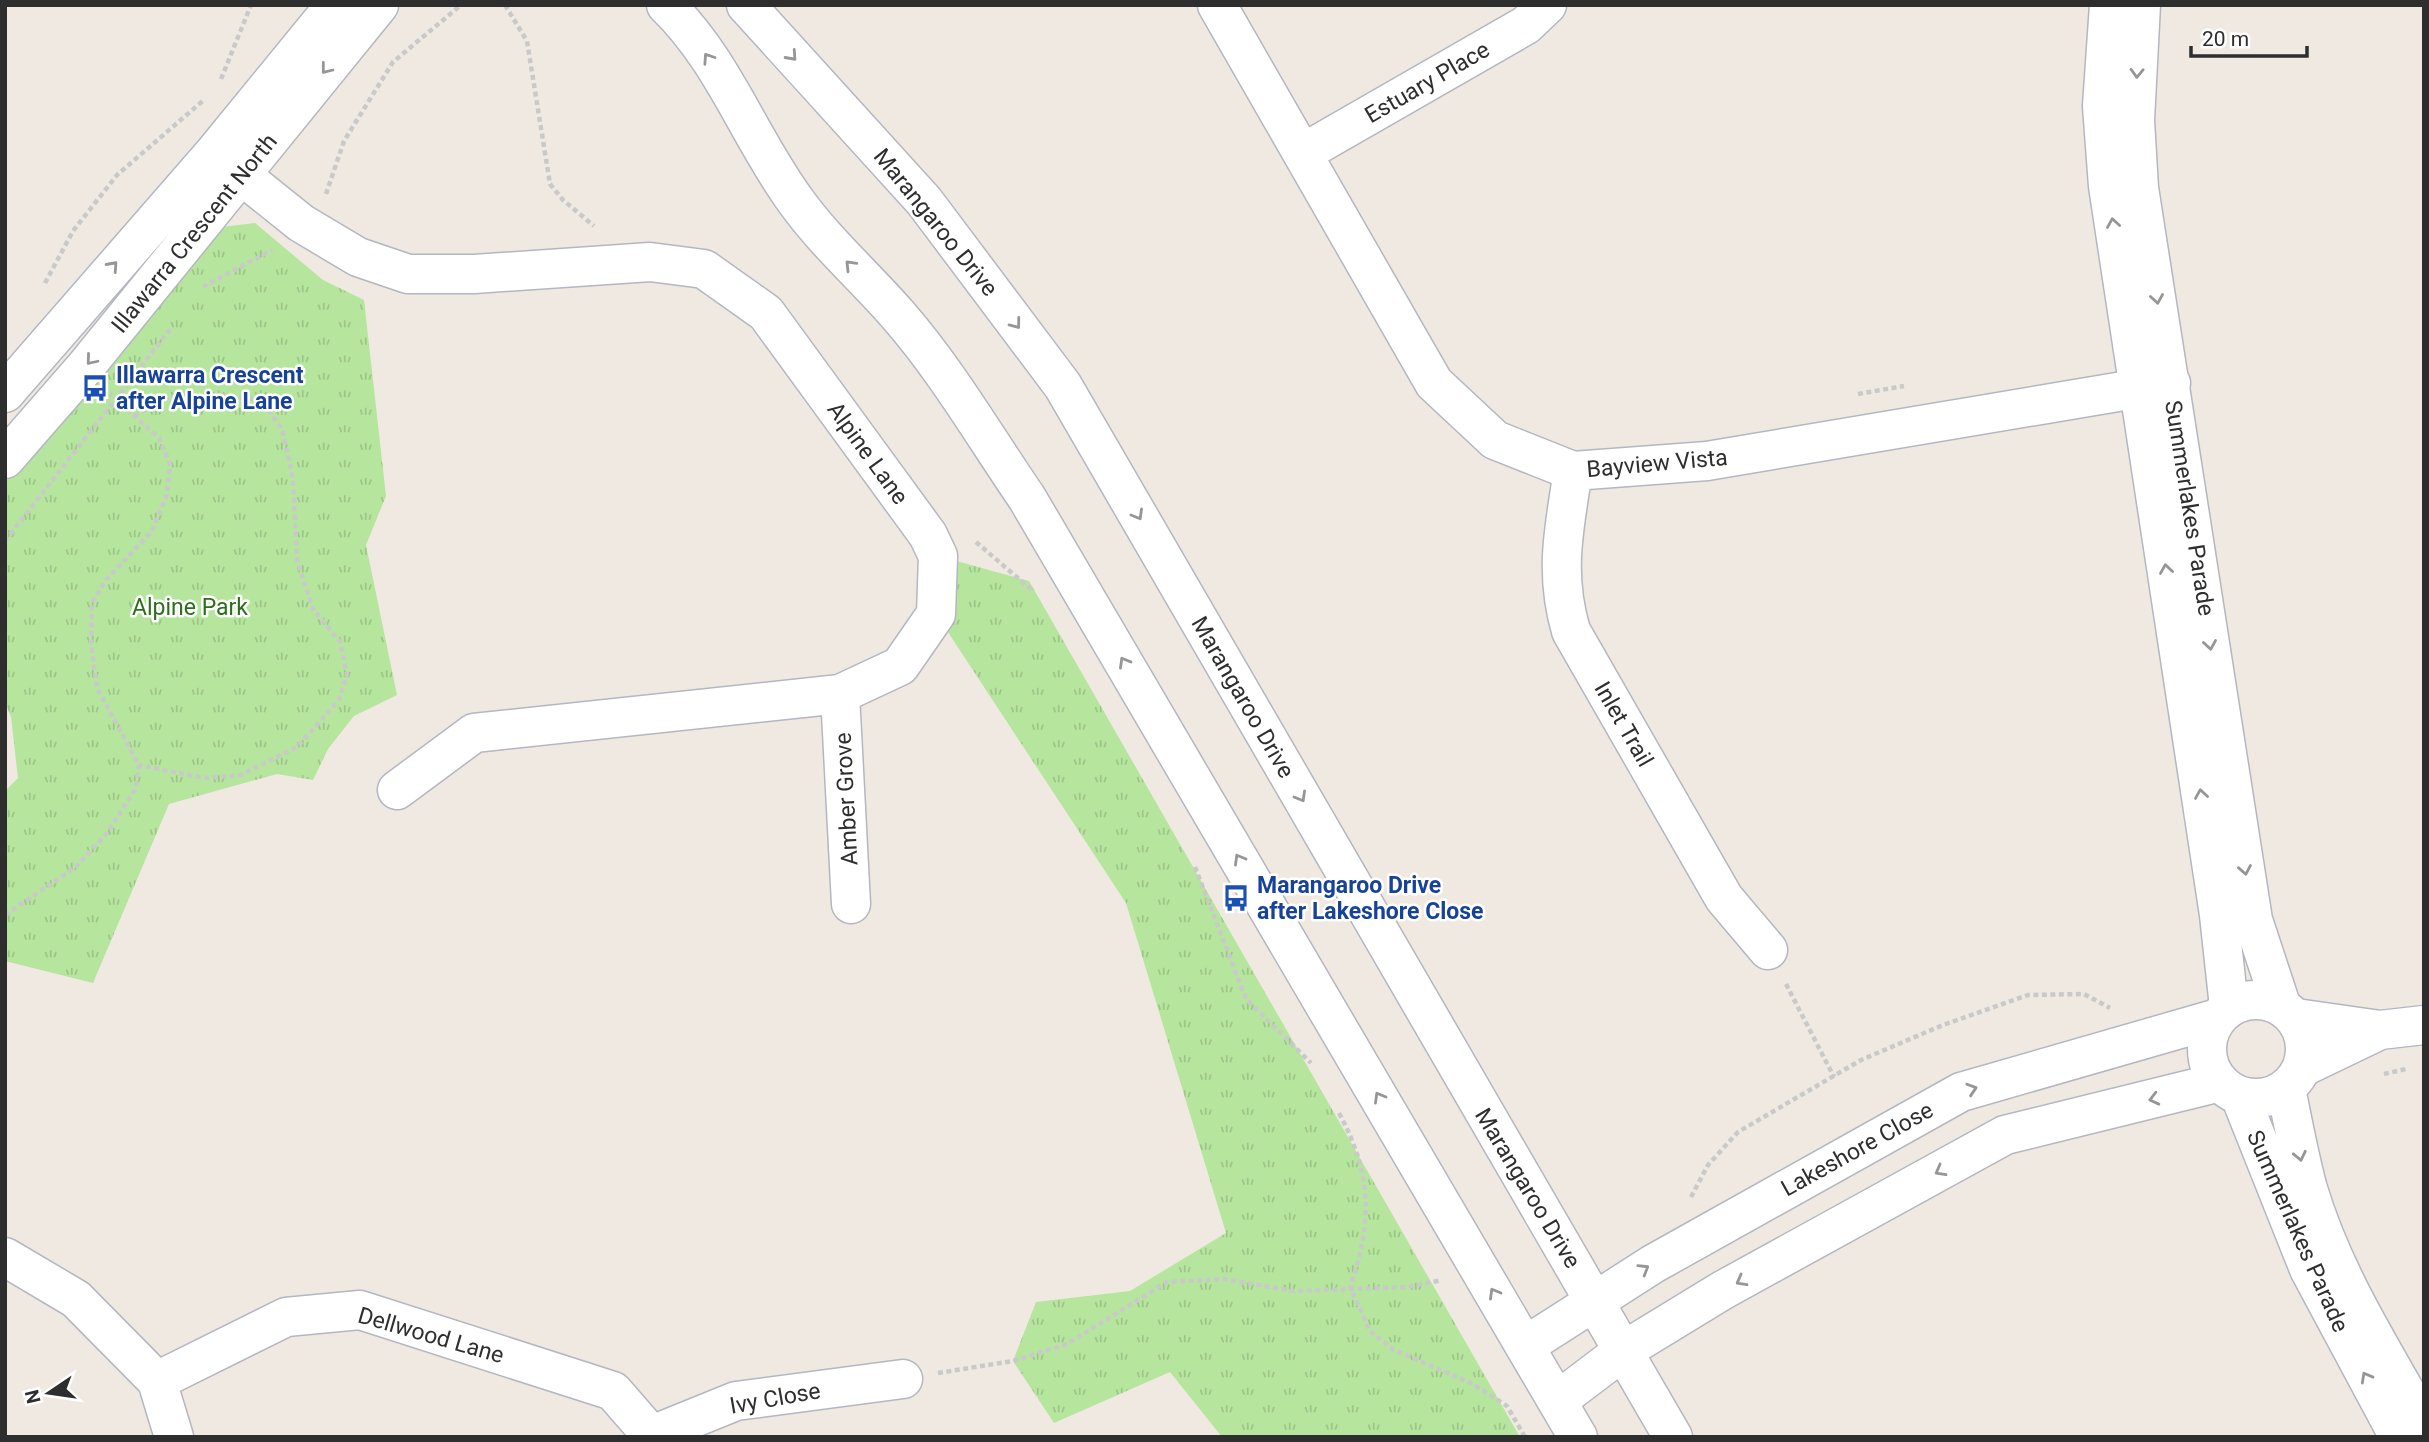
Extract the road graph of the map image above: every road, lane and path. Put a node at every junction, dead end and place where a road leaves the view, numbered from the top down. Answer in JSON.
{"nodes":[{"id":1,"x":251,"y":5,"type":"edge"},
{"id":2,"x":335,"y":5,"type":"edge"},
{"id":3,"x":379,"y":5,"type":"edge"},
{"id":4,"x":461,"y":5,"type":"edge"},
{"id":5,"x":505,"y":5,"type":"edge"},
{"id":6,"x":666,"y":5,"type":"edge"},
{"id":7,"x":746,"y":5,"type":"edge"},
{"id":8,"x":1217,"y":5,"type":"edge"},
{"id":9,"x":1547,"y":5,"type":"edge"},
{"id":10,"x":2109,"y":5,"type":"edge"},
{"id":11,"x":2140,"y":5,"type":"edge"},
{"id":12,"x":217,"y":88,"type":"dead end"},
{"id":13,"x":207,"y":97,"type":"dead end"},
{"id":14,"x":1303,"y":153,"type":"junction"},
{"id":15,"x":228,"y":164,"type":"junction"},
{"id":16,"x":301,"y":223,"type":"junction"},
{"id":17,"x":605,"y":234,"type":"dead end"},
{"id":18,"x":40,"y":293,"type":"dead end"},
{"id":19,"x":194,"y":298,"type":"dead end"},
{"id":20,"x":179,"y":318,"type":"dead end"},
{"id":21,"x":86,"y":366,"type":"junction"},
{"id":22,"x":1908,"y":386,"type":"dead end"},
{"id":23,"x":2154,"y":386,"type":"junction"},
{"id":24,"x":5,"y":393,"type":"edge"},
{"id":25,"x":1852,"y":397,"type":"dead end"},
{"id":26,"x":116,"y":401,"type":"junction"},
{"id":27,"x":134,"y":416,"type":"junction"},
{"id":28,"x":5,"y":459,"type":"edge"},
{"id":29,"x":1573,"y":471,"type":"junction"},
{"id":30,"x":973,"y":540,"type":"dead end"},
{"id":31,"x":5,"y":541,"type":"edge"},
{"id":32,"x":1040,"y":598,"type":"dead end"},
{"id":33,"x":840,"y":694,"type":"junction"},
{"id":34,"x":139,"y":765,"type":"junction"},
{"id":35,"x":397,"y":790,"type":"dead end"},
{"id":36,"x":1189,"y":855,"type":"dead end"},
{"id":37,"x":851,"y":904,"type":"dead end"},
{"id":38,"x":5,"y":915,"type":"edge"},
{"id":39,"x":1768,"y":950,"type":"joint"},
{"id":40,"x":2117,"y":1012,"type":"dead end"},
{"id":41,"x":2223,"y":1012,"type":"junction"},
{"id":42,"x":2288,"y":1012,"type":"junction"},
{"id":43,"x":2424,"y":1025,"type":"edge"},
{"id":44,"x":2380,"y":1030,"type":"junction"},
{"id":45,"x":1314,"y":1066,"type":"dead end"},
{"id":46,"x":1834,"y":1077,"type":"junction"},
{"id":47,"x":2294,"y":1078,"type":"junction"},
{"id":48,"x":2230,"y":1089,"type":"junction"},
{"id":49,"x":1337,"y":1110,"type":"dead end"},
{"id":50,"x":1687,"y":1208,"type":"dead end"},
{"id":51,"x":5,"y":1257,"type":"edge"},
{"id":52,"x":1478,"y":1266,"type":"junction"},
{"id":53,"x":1350,"y":1287,"type":"junction"},
{"id":54,"x":1594,"y":1299,"type":"junction"},
{"id":55,"x":1524,"y":1346,"type":"junction"},
{"id":56,"x":1623,"y":1351,"type":"junction"},
{"id":57,"x":903,"y":1379,"type":"joint"},
{"id":58,"x":157,"y":1381,"type":"junction"},
{"id":59,"x":1557,"y":1401,"type":"junction"},
{"id":60,"x":2424,"y":1424,"type":"edge"},
{"id":61,"x":653,"y":1436,"type":"edge"},
{"id":62,"x":174,"y":1437,"type":"edge"},
{"id":63,"x":1525,"y":1437,"type":"edge"},
{"id":64,"x":1578,"y":1437,"type":"edge"},
{"id":65,"x":1674,"y":1437,"type":"edge"},
{"id":66,"x":2399,"y":1437,"type":"edge"}],
"edges":[{"from":1,"to":12,"type":"path"},
{"from":2,"to":15,"type":"street","name":"Illawarra Crescent North"},
{"from":3,"to":15,"type":"street","name":"Illawarra Crescent North","one_way":true},
{"from":4,"to":16,"type":"path"},
{"from":5,"to":17,"type":"path"},
{"from":52,"to":6,"type":"street","one_way":true},
{"from":7,"to":54,"type":"street","name":"Marangaroo Drive","one_way":true},
{"from":8,"to":14,"type":"street","name":"Bayview Vista"},
{"from":9,"to":14,"type":"street","name":"Estuary Place"},
{"from":23,"to":10,"type":"street","name":"Summerlakes Parade","one_way":true},
{"from":11,"to":23,"type":"street","name":"Summerlakes Parade","one_way":true},
{"from":13,"to":18,"type":"path"},
{"from":14,"to":29,"type":"street","name":"Bayview Vista"},
{"from":15,"to":16,"type":"street","name":"Alpine Lane"},
{"from":15,"to":21,"type":"street","name":"Illawarra Crescent North","one_way":true},
{"from":24,"to":15,"type":"street","name":"Illawarra Crescent North","one_way":true},
{"from":16,"to":19,"type":"path"},
{"from":16,"to":33,"type":"street","name":"Alpine Lane"},
{"from":20,"to":26,"type":"path"},
{"from":21,"to":26,"type":"path"},
{"from":21,"to":28,"type":"street","name":"Illawarra Crescent North"},
{"from":22,"to":25,"type":"path"},
{"from":23,"to":29,"type":"street","name":"Bayview Vista"},
{"from":41,"to":23,"type":"street","name":"Summerlakes Parade","one_way":true},
{"from":23,"to":42,"type":"street","name":"Summerlakes Parade","one_way":true},
{"from":26,"to":27,"type":"path"},
{"from":26,"to":31,"type":"path"},
{"from":27,"to":34,"type":"path"},
{"from":27,"to":34,"type":"path"},
{"from":29,"to":39,"type":"street","name":"Inlet Trail"},
{"from":30,"to":32,"type":"path"},
{"from":33,"to":35,"type":"street","name":"Alpine Lane"},
{"from":33,"to":37,"type":"street","name":"Amber Grove"},
{"from":34,"to":38,"type":"path"},
{"from":36,"to":45,"type":"path"},
{"from":39,"to":46,"type":"path"},
{"from":40,"to":46,"type":"path"},
{"from":41,"to":42,"type":"street"},
{"from":41,"to":48,"type":"street"},
{"from":54,"to":41,"type":"street","name":"Lakeshore Close","one_way":true},
{"from":42,"to":44,"type":"street"},
{"from":42,"to":47,"type":"street"},
{"from":43,"to":44,"type":"street"},
{"from":44,"to":47,"type":"street"},
{"from":46,"to":50,"type":"path"},
{"from":47,"to":48,"type":"street"},
{"from":47,"to":60,"type":"street","name":"Summerlakes Parade","one_way":true},
{"from":48,"to":56,"type":"street","one_way":true},
{"from":66,"to":48,"type":"street","name":"Summerlakes Parade","one_way":true},
{"from":49,"to":53,"type":"path"},
{"from":51,"to":58,"type":"street"},
{"from":52,"to":53,"type":"path"},
{"from":55,"to":52,"type":"street","one_way":true},
{"from":53,"to":57,"type":"path"},
{"from":53,"to":63,"type":"path"},
{"from":54,"to":55,"type":"street","name":"Lakeshore Close"},
{"from":54,"to":56,"type":"street","name":"Marangaroo Drive"},
{"from":55,"to":59,"type":"street"},
{"from":56,"to":59,"type":"street"},
{"from":56,"to":65,"type":"street","name":"Marangaroo Drive"},
{"from":57,"to":61,"type":"street","name":"Ivy Close"},
{"from":58,"to":61,"type":"street","name":"Dellwood Lane"},
{"from":58,"to":62,"type":"street"},
{"from":59,"to":64,"type":"street"}]}
